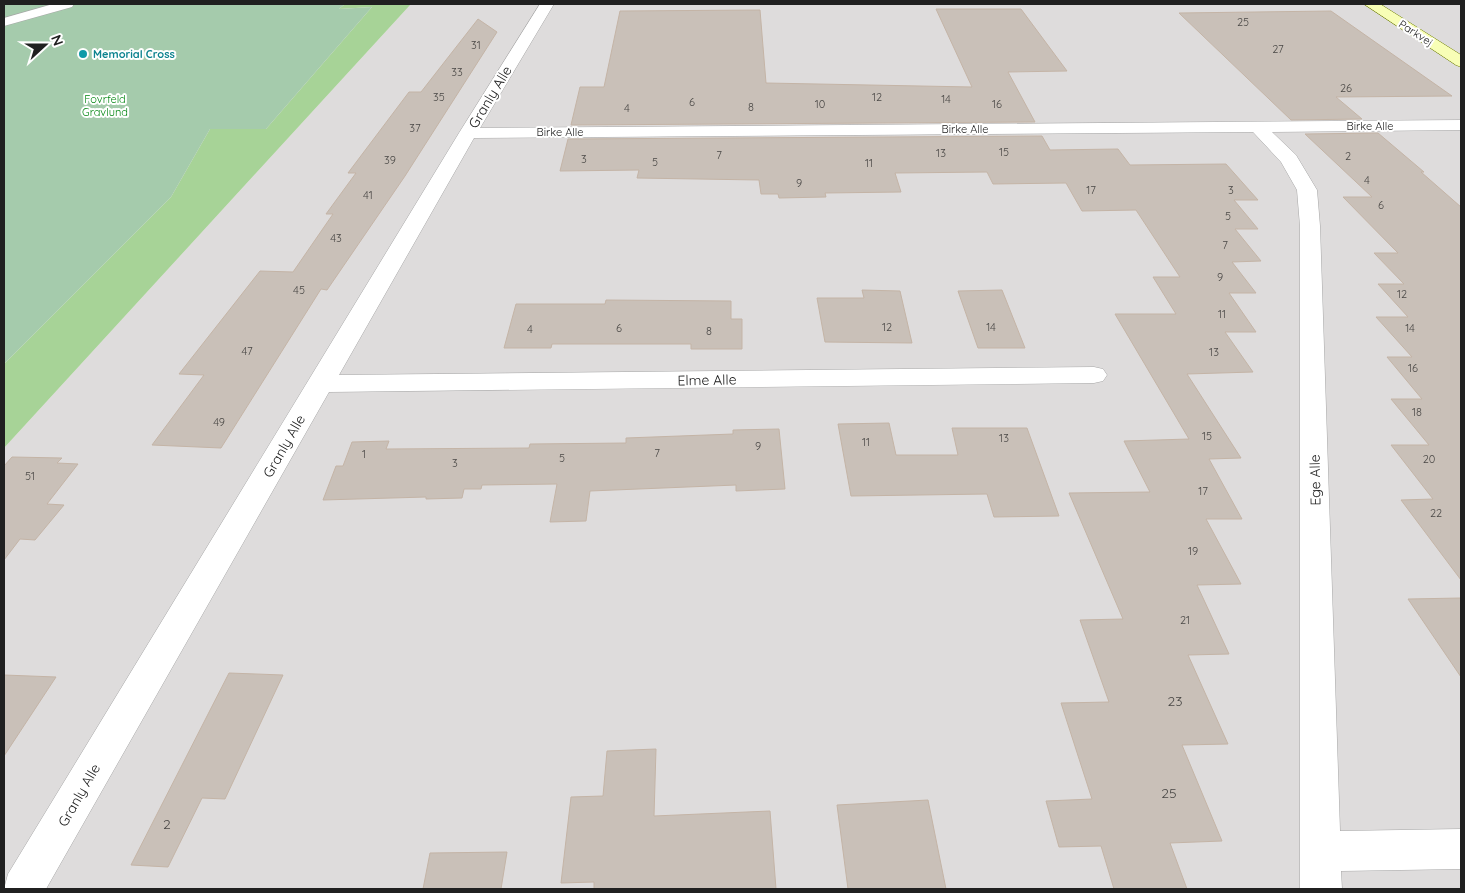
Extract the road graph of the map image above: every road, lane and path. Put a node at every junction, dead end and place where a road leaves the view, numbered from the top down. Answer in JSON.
{"nodes":[{"id":1,"x":67,"y":4,"type":"edge"},
{"id":2,"x":547,"y":4,"type":"edge"},
{"id":3,"x":1371,"y":4,"type":"edge"},
{"id":4,"x":4,"y":22,"type":"edge"},
{"id":5,"x":1461,"y":62,"type":"edge"},
{"id":6,"x":1461,"y":125,"type":"edge"},
{"id":7,"x":1257,"y":126,"type":"junction"},
{"id":8,"x":468,"y":132,"type":"junction"},
{"id":9,"x":1094,"y":375,"type":"dead end"},
{"id":10,"x":321,"y":384,"type":"junction"},
{"id":11,"x":1461,"y":849,"type":"edge"},
{"id":12,"x":1321,"y":870,"type":"edge"},
{"id":13,"x":23,"y":889,"type":"edge"}],
"edges":[{"from":1,"to":4,"type":"street"},
{"from":2,"to":8,"type":"street","name":"Granly Alle"},
{"from":3,"to":5,"type":"street","name":"Parkvej"},
{"from":6,"to":7,"type":"street","name":"Birke Alle"},
{"from":7,"to":8,"type":"street","name":"Birke Alle"},
{"from":7,"to":12,"type":"street","name":"Ege Alle"},
{"from":8,"to":10,"type":"street","name":"Granly Alle"},
{"from":9,"to":10,"type":"street","name":"Elme Alle"},
{"from":10,"to":13,"type":"street","name":"Granly Alle"},
{"from":11,"to":12,"type":"street","name":"Ege Alle"}]}
